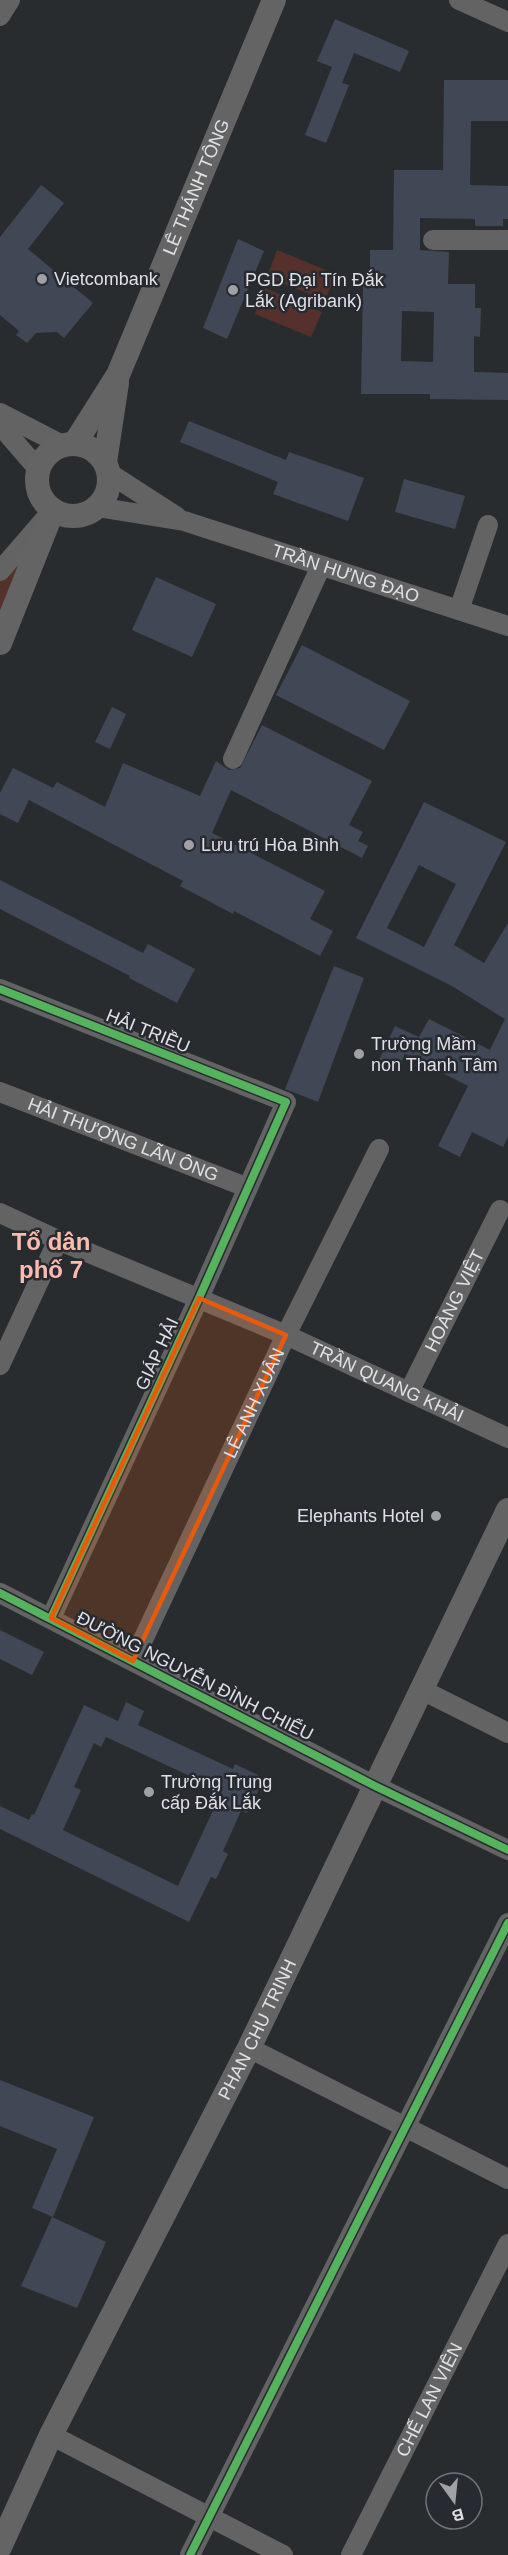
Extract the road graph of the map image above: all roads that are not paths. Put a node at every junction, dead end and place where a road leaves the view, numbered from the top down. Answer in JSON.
{"nodes":[{"id":1,"x":10,"y":0,"type":"edge"},
{"id":2,"x":274,"y":0,"type":"edge"},
{"id":3,"x":459,"y":0,"type":"edge"},
{"id":4,"x":0,"y":16,"type":"edge"},
{"id":5,"x":508,"y":22,"type":"edge"},
{"id":6,"x":433,"y":240,"type":"dead end"},
{"id":7,"x":508,"y":240,"type":"edge"},
{"id":8,"x":118,"y":375,"type":"junction"},
{"id":9,"x":0,"y":413,"type":"edge"},
{"id":10,"x":0,"y":425,"type":"edge"},
{"id":11,"x":68,"y":444,"type":"junction"},
{"id":12,"x":107,"y":468,"type":"junction"},
{"id":13,"x":38,"y":470,"type":"junction"},
{"id":14,"x":97,"y":507,"type":"junction"},
{"id":15,"x":53,"y":510,"type":"junction"},
{"id":16,"x":184,"y":521,"type":"junction"},
{"id":17,"x":488,"y":525,"type":"dead end"},
{"id":18,"x":321,"y":566,"type":"junction"},
{"id":19,"x":0,"y":571,"type":"edge"},
{"id":20,"x":459,"y":610,"type":"junction"},
{"id":21,"x":508,"y":626,"type":"edge"},
{"id":22,"x":0,"y":643,"type":"edge"},
{"id":23,"x":233,"y":759,"type":"dead end"},
{"id":24,"x":0,"y":988,"type":"edge"},
{"id":25,"x":0,"y":1092,"type":"edge"},
{"id":26,"x":286,"y":1102,"type":"joint"},
{"id":27,"x":379,"y":1149,"type":"dead end"},
{"id":28,"x":246,"y":1187,"type":"junction"},
{"id":29,"x":500,"y":1210,"type":"dead end"},
{"id":30,"x":0,"y":1213,"type":"edge"},
{"id":31,"x":58,"y":1240,"type":"junction"},
{"id":32,"x":199,"y":1298,"type":"junction"},
{"id":33,"x":286,"y":1335,"type":"junction"},
{"id":34,"x":0,"y":1365,"type":"edge"},
{"id":35,"x":409,"y":1392,"type":"junction"},
{"id":36,"x":508,"y":1438,"type":"edge"},
{"id":37,"x":508,"y":1510,"type":"edge"},
{"id":38,"x":0,"y":1593,"type":"edge"},
{"id":39,"x":51,"y":1618,"type":"junction"},
{"id":40,"x":133,"y":1660,"type":"junction"},
{"id":41,"x":420,"y":1689,"type":"junction"},
{"id":42,"x":508,"y":1733,"type":"edge"},
{"id":43,"x":375,"y":1786,"type":"junction"},
{"id":44,"x":508,"y":1850,"type":"edge"},
{"id":45,"x":508,"y":1923,"type":"edge"},
{"id":46,"x":249,"y":2048,"type":"junction"},
{"id":47,"x":407,"y":2127,"type":"junction"},
{"id":48,"x":508,"y":2179,"type":"edge"},
{"id":49,"x":508,"y":2244,"type":"edge"},
{"id":50,"x":51,"y":2435,"type":"junction"},
{"id":51,"x":208,"y":2517,"type":"junction"},
{"id":52,"x":1,"y":2544,"type":"edge"},
{"id":53,"x":190,"y":2555,"type":"edge"},
{"id":54,"x":283,"y":2555,"type":"edge"},
{"id":55,"x":351,"y":2555,"type":"edge"}],
"edges":[{"from":1,"to":4,"type":"street"},
{"from":2,"to":8,"type":"main road","name":"LÊ THÁNH TÔNG"},
{"from":3,"to":5,"type":"street"},
{"from":6,"to":7,"type":"street"},
{"from":8,"to":11,"type":"main road","name":"LÊ THÁNH TÔNG"},
{"from":8,"to":12,"type":"main road","name":"LÊ THÁNH TÔNG"},
{"from":9,"to":11,"type":"street"},
{"from":10,"to":13,"type":"street"},
{"from":11,"to":12,"type":"main road"},
{"from":11,"to":13,"type":"main road"},
{"from":12,"to":14,"type":"main road"},
{"from":12,"to":16,"type":"street","name":"TRẦN HƯNG ĐẠO"},
{"from":13,"to":15,"type":"main road"},
{"from":14,"to":15,"type":"main road"},
{"from":14,"to":16,"type":"street","name":"TRẦN HƯNG ĐẠO"},
{"from":15,"to":19,"type":"street"},
{"from":15,"to":22,"type":"main road"},
{"from":16,"to":18,"type":"street","name":"TRẦN HƯNG ĐẠO"},
{"from":17,"to":20,"type":"street"},
{"from":18,"to":20,"type":"street","name":"TRẦN HƯNG ĐẠO"},
{"from":18,"to":23,"type":"street"},
{"from":20,"to":21,"type":"street","name":"TRẦN HƯNG ĐẠO"},
{"from":24,"to":26,"type":"street","name":"HẢI TRIỀU"},
{"from":25,"to":28,"type":"street","name":"HẢI THƯỢNG LÃN ÔNG"},
{"from":26,"to":28,"type":"street","name":"GIÁP HẢI"},
{"from":27,"to":33,"type":"street","name":"LÊ ANH XUÂN"},
{"from":28,"to":32,"type":"street","name":"GIÁP HẢI"},
{"from":29,"to":35,"type":"street","name":"HOÀNG VIỆT"},
{"from":30,"to":31,"type":"street","name":"TRẦN QUANG KHẢI"},
{"from":31,"to":32,"type":"street","name":"TRẦN QUANG KHẢI"},
{"from":31,"to":34,"type":"street"},
{"from":32,"to":33,"type":"street","name":"TRẦN QUANG KHẢI"},
{"from":32,"to":39,"type":"street","name":"GIÁP HẢI"},
{"from":33,"to":35,"type":"street","name":"TRẦN QUANG KHẢI"},
{"from":33,"to":40,"type":"street","name":"LÊ ANH XUÂN"},
{"from":35,"to":36,"type":"street","name":"TRẦN QUANG KHẢI"},
{"from":37,"to":41,"type":"main road","name":"PHAN CHU TRINH"},
{"from":38,"to":39,"type":"street","name":"ĐƯỜNG NGUYỄN ĐÌNH CHIỂU"},
{"from":39,"to":40,"type":"street","name":"ĐƯỜNG NGUYỄN ĐÌNH CHIỂU"},
{"from":40,"to":43,"type":"street","name":"ĐƯỜNG NGUYỄN ĐÌNH CHIỂU"},
{"from":41,"to":42,"type":"street"},
{"from":41,"to":43,"type":"main road","name":"PHAN CHU TRINH"},
{"from":43,"to":44,"type":"street","name":"ĐƯỜNG NGUYỄN ĐÌNH CHIỂU"},
{"from":43,"to":46,"type":"main road","name":"PHAN CHU TRINH"},
{"from":45,"to":47,"type":"street"},
{"from":46,"to":47,"type":"street"},
{"from":46,"to":50,"type":"main road","name":"PHAN CHU TRINH"},
{"from":47,"to":48,"type":"street"},
{"from":47,"to":51,"type":"street"},
{"from":49,"to":55,"type":"street","name":"CHẾ LAN VIÊN"},
{"from":50,"to":51,"type":"street"},
{"from":50,"to":52,"type":"main road","name":"PHAN CHU TRINH"},
{"from":51,"to":53,"type":"street"},
{"from":51,"to":54,"type":"street"}]}
